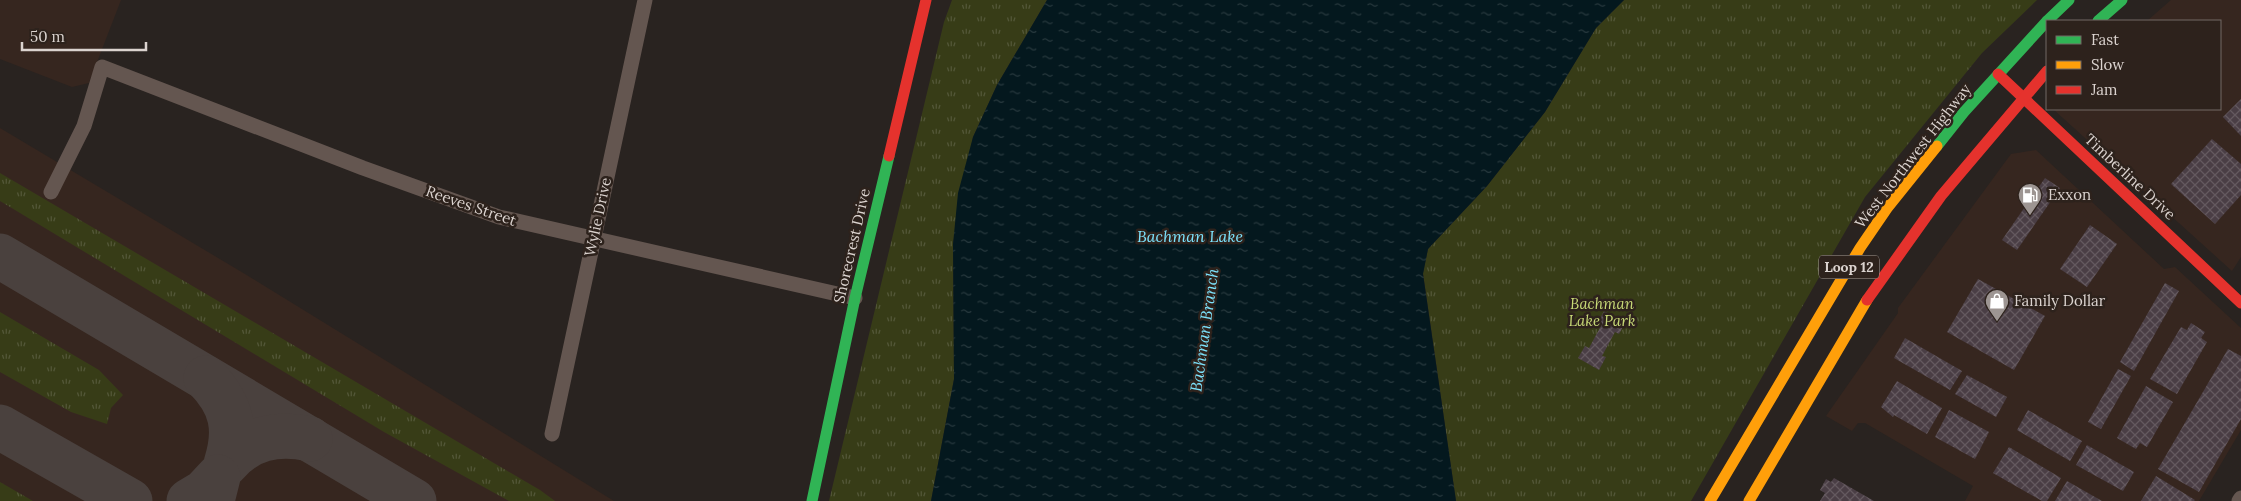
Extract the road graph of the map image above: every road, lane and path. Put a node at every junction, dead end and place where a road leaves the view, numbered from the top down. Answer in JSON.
{"nodes":[{"id":1,"x":645,"y":0,"type":"edge"},
{"id":2,"x":926,"y":0,"type":"edge"},
{"id":3,"x":2069,"y":0,"type":"edge"},
{"id":4,"x":2122,"y":0,"type":"edge"},
{"id":5,"x":2048,"y":20,"type":"edge"},
{"id":6,"x":2099,"y":20,"type":"edge"},
{"id":7,"x":2046,"y":22,"type":"edge"},
{"id":8,"x":2046,"y":73,"type":"edge"},
{"id":9,"x":1998,"y":74,"type":"junction"},
{"id":10,"x":2023,"y":98,"type":"junction"},
{"id":11,"x":51,"y":192,"type":"dead end"},
{"id":12,"x":593,"y":239,"type":"junction"},
{"id":13,"x":1860,"y":248,"type":"junction"},
{"id":14,"x":855,"y":298,"type":"junction"},
{"id":15,"x":2241,"y":303,"type":"edge"},
{"id":16,"x":1819,"y":340,"type":"dead end"},
{"id":17,"x":1809,"y":372,"type":"dead end"},
{"id":18,"x":1813,"y":389,"type":"junction"},
{"id":19,"x":552,"y":434,"type":"dead end"},
{"id":20,"x":2241,"y":498,"type":"edge"},
{"id":21,"x":812,"y":501,"type":"edge"},
{"id":22,"x":1710,"y":501,"type":"edge"},
{"id":23,"x":1749,"y":501,"type":"edge"},
{"id":24,"x":2239,"y":501,"type":"edge"}],
"edges":[{"from":1,"to":12,"type":"street","name":"Wylie Drive"},
{"from":2,"to":14,"type":"main road","name":"Shorecrest Drive"},
{"from":3,"to":5,"type":"main road","name":"West Northwest Highway","number":"Loop 12"},
{"from":4,"to":6,"type":"main road"},
{"from":7,"to":9,"type":"main road","name":"West Northwest Highway","number":"Loop 12"},
{"from":8,"to":10,"type":"main road","number":"Loop 12"},
{"from":9,"to":10,"type":"main road","name":"Timberline Drive"},
{"from":9,"to":13,"type":"main road","name":"West Northwest Highway","number":"Loop 12"},
{"from":10,"to":15,"type":"main road","name":"Timberline Drive"},
{"from":10,"to":18,"type":"main road","number":"Loop 12"},
{"from":11,"to":12,"type":"street","name":"Reeves Street"},
{"from":12,"to":14,"type":"street","name":"Reeves Street"},
{"from":12,"to":19,"type":"street","name":"Wylie Drive"},
{"from":13,"to":16,"type":"main road"},
{"from":13,"to":22,"type":"main road","name":"West Northwest Highway","number":"Loop 12"},
{"from":14,"to":21,"type":"main road","name":"Shorecrest Drive"},
{"from":17,"to":18,"type":"main road"},
{"from":18,"to":23,"type":"main road","number":"Loop 12"},
{"from":20,"to":24,"type":"street"}]}
